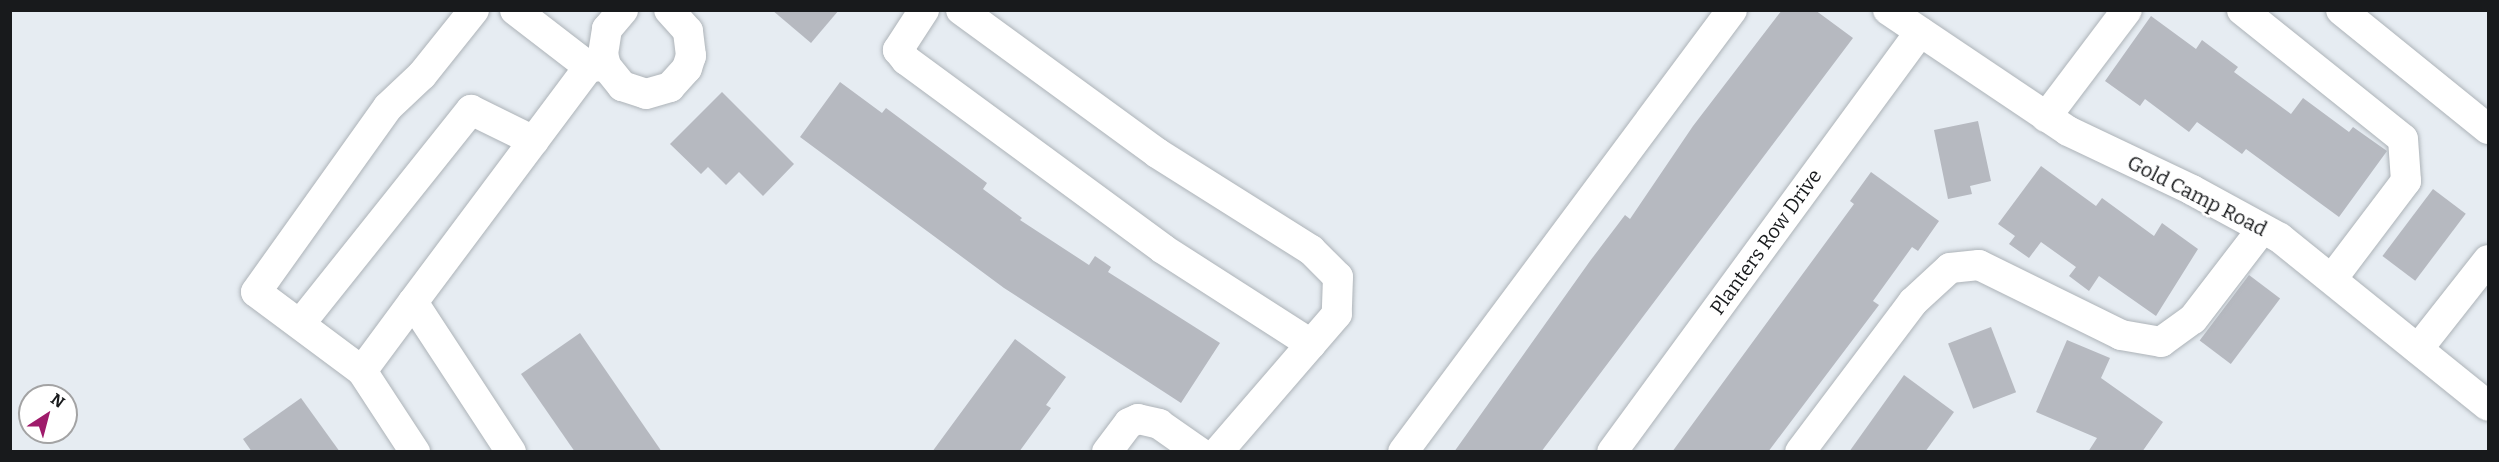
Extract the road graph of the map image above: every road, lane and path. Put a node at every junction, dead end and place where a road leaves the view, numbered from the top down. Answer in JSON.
{"nodes":[{"id":1,"x":474,"y":10,"type":"edge"},
{"id":2,"x":515,"y":10,"type":"edge"},
{"id":3,"x":623,"y":10,"type":"edge"},
{"id":4,"x":669,"y":10,"type":"edge"},
{"id":5,"x":924,"y":10,"type":"edge"},
{"id":6,"x":961,"y":10,"type":"edge"},
{"id":7,"x":1732,"y":10,"type":"edge"},
{"id":8,"x":1887,"y":10,"type":"edge"},
{"id":9,"x":2127,"y":10,"type":"edge"},
{"id":10,"x":2242,"y":10,"type":"edge"},
{"id":11,"x":2341,"y":10,"type":"edge"},
{"id":12,"x":1920,"y":33,"type":"junction"},
{"id":13,"x":597,"y":67,"type":"junction"},
{"id":14,"x":2046,"y":117,"type":"junction"},
{"id":15,"x":2488,"y":129,"type":"edge"},
{"id":16,"x":534,"y":141,"type":"junction"},
{"id":17,"x":2262,"y":229,"type":"junction"},
{"id":18,"x":2488,"y":260,"type":"edge"},
{"id":19,"x":2332,"y":279,"type":"junction"},
{"id":20,"x":413,"y":302,"type":"junction"},
{"id":21,"x":300,"y":324,"type":"junction"},
{"id":22,"x":1311,"y":344,"type":"junction"},
{"id":23,"x":2418,"y":349,"type":"junction"},
{"id":24,"x":362,"y":371,"type":"junction"},
{"id":25,"x":2488,"y":406,"type":"edge"},
{"id":26,"x":414,"y":452,"type":"edge"},
{"id":27,"x":511,"y":452,"type":"edge"},
{"id":28,"x":1107,"y":452,"type":"edge"},
{"id":29,"x":1199,"y":452,"type":"edge"},
{"id":30,"x":1218,"y":452,"type":"edge"},
{"id":31,"x":1403,"y":452,"type":"edge"},
{"id":32,"x":1612,"y":452,"type":"edge"},
{"id":33,"x":1800,"y":452,"type":"edge"}],
"edges":[{"from":1,"to":21,"type":"street"},
{"from":2,"to":13,"type":"street"},
{"from":3,"to":13,"type":"street"},
{"from":4,"to":13,"type":"street"},
{"from":5,"to":22,"type":"street"},
{"from":6,"to":22,"type":"street"},
{"from":7,"to":31,"type":"street"},
{"from":8,"to":12,"type":"street","name":"Gold Camp Road"},
{"from":9,"to":14,"type":"street"},
{"from":10,"to":19,"type":"street"},
{"from":11,"to":15,"type":"street"},
{"from":12,"to":14,"type":"street","name":"Gold Camp Road"},
{"from":12,"to":32,"type":"street","name":"Planters Row Drive"},
{"from":13,"to":16,"type":"street"},
{"from":14,"to":17,"type":"street","name":"Gold Camp Road"},
{"from":16,"to":20,"type":"street"},
{"from":16,"to":21,"type":"street"},
{"from":17,"to":19,"type":"street","name":"Gold Camp Road"},
{"from":17,"to":33,"type":"street"},
{"from":18,"to":23,"type":"street"},
{"from":19,"to":23,"type":"street","name":"Gold Camp Road"},
{"from":20,"to":24,"type":"street"},
{"from":20,"to":27,"type":"street"},
{"from":21,"to":24,"type":"street"},
{"from":22,"to":30,"type":"street"},
{"from":23,"to":25,"type":"street","name":"Gold Camp Road"},
{"from":24,"to":26,"type":"street"},
{"from":28,"to":29,"type":"street"}]}
